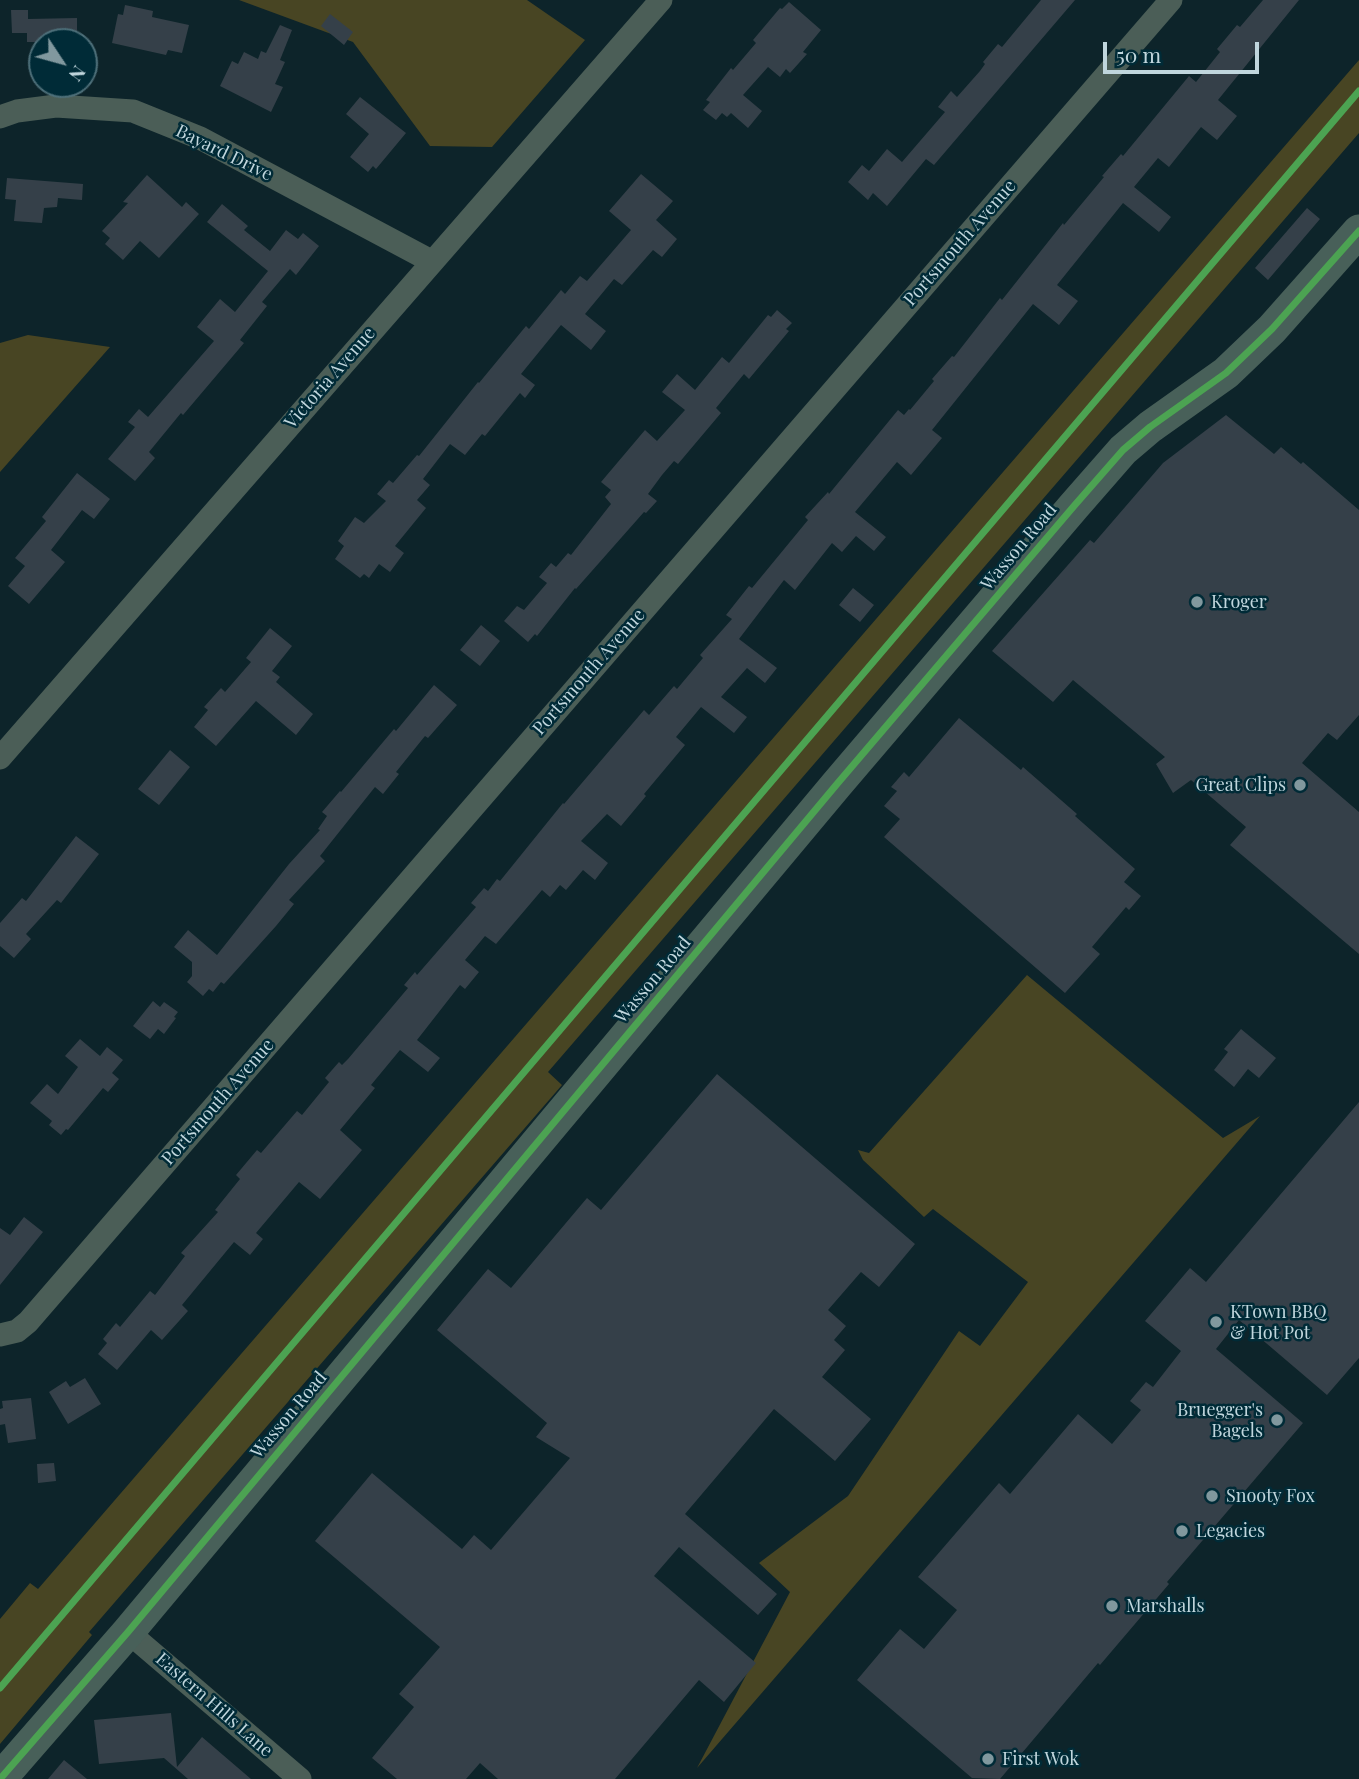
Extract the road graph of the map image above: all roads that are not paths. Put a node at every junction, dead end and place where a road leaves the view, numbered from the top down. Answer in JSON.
{"nodes":[{"id":1,"x":661,"y":0,"type":"edge"},
{"id":2,"x":1171,"y":0,"type":"edge"},
{"id":3,"x":0,"y":117,"type":"edge"},
{"id":4,"x":1359,"y":231,"type":"edge"},
{"id":5,"x":431,"y":261,"type":"junction"},
{"id":6,"x":0,"y":758,"type":"edge"},
{"id":7,"x":0,"y":1335,"type":"edge"},
{"id":8,"x":128,"y":1632,"type":"junction"},
{"id":9,"x":1,"y":1779,"type":"edge"},
{"id":10,"x":300,"y":1779,"type":"edge"}],
"edges":[{"from":1,"to":5,"type":"street","name":"Victoria Avenue"},
{"from":2,"to":7,"type":"street","name":"Portsmouth Avenue"},
{"from":3,"to":5,"type":"street","name":"Bayard Drive"},
{"from":4,"to":8,"type":"street","name":"Wasson Road"},
{"from":5,"to":6,"type":"street","name":"Victoria Avenue"},
{"from":8,"to":9,"type":"street","name":"Wasson Road"},
{"from":8,"to":10,"type":"street","name":"Eastern Hills Lane"}]}
